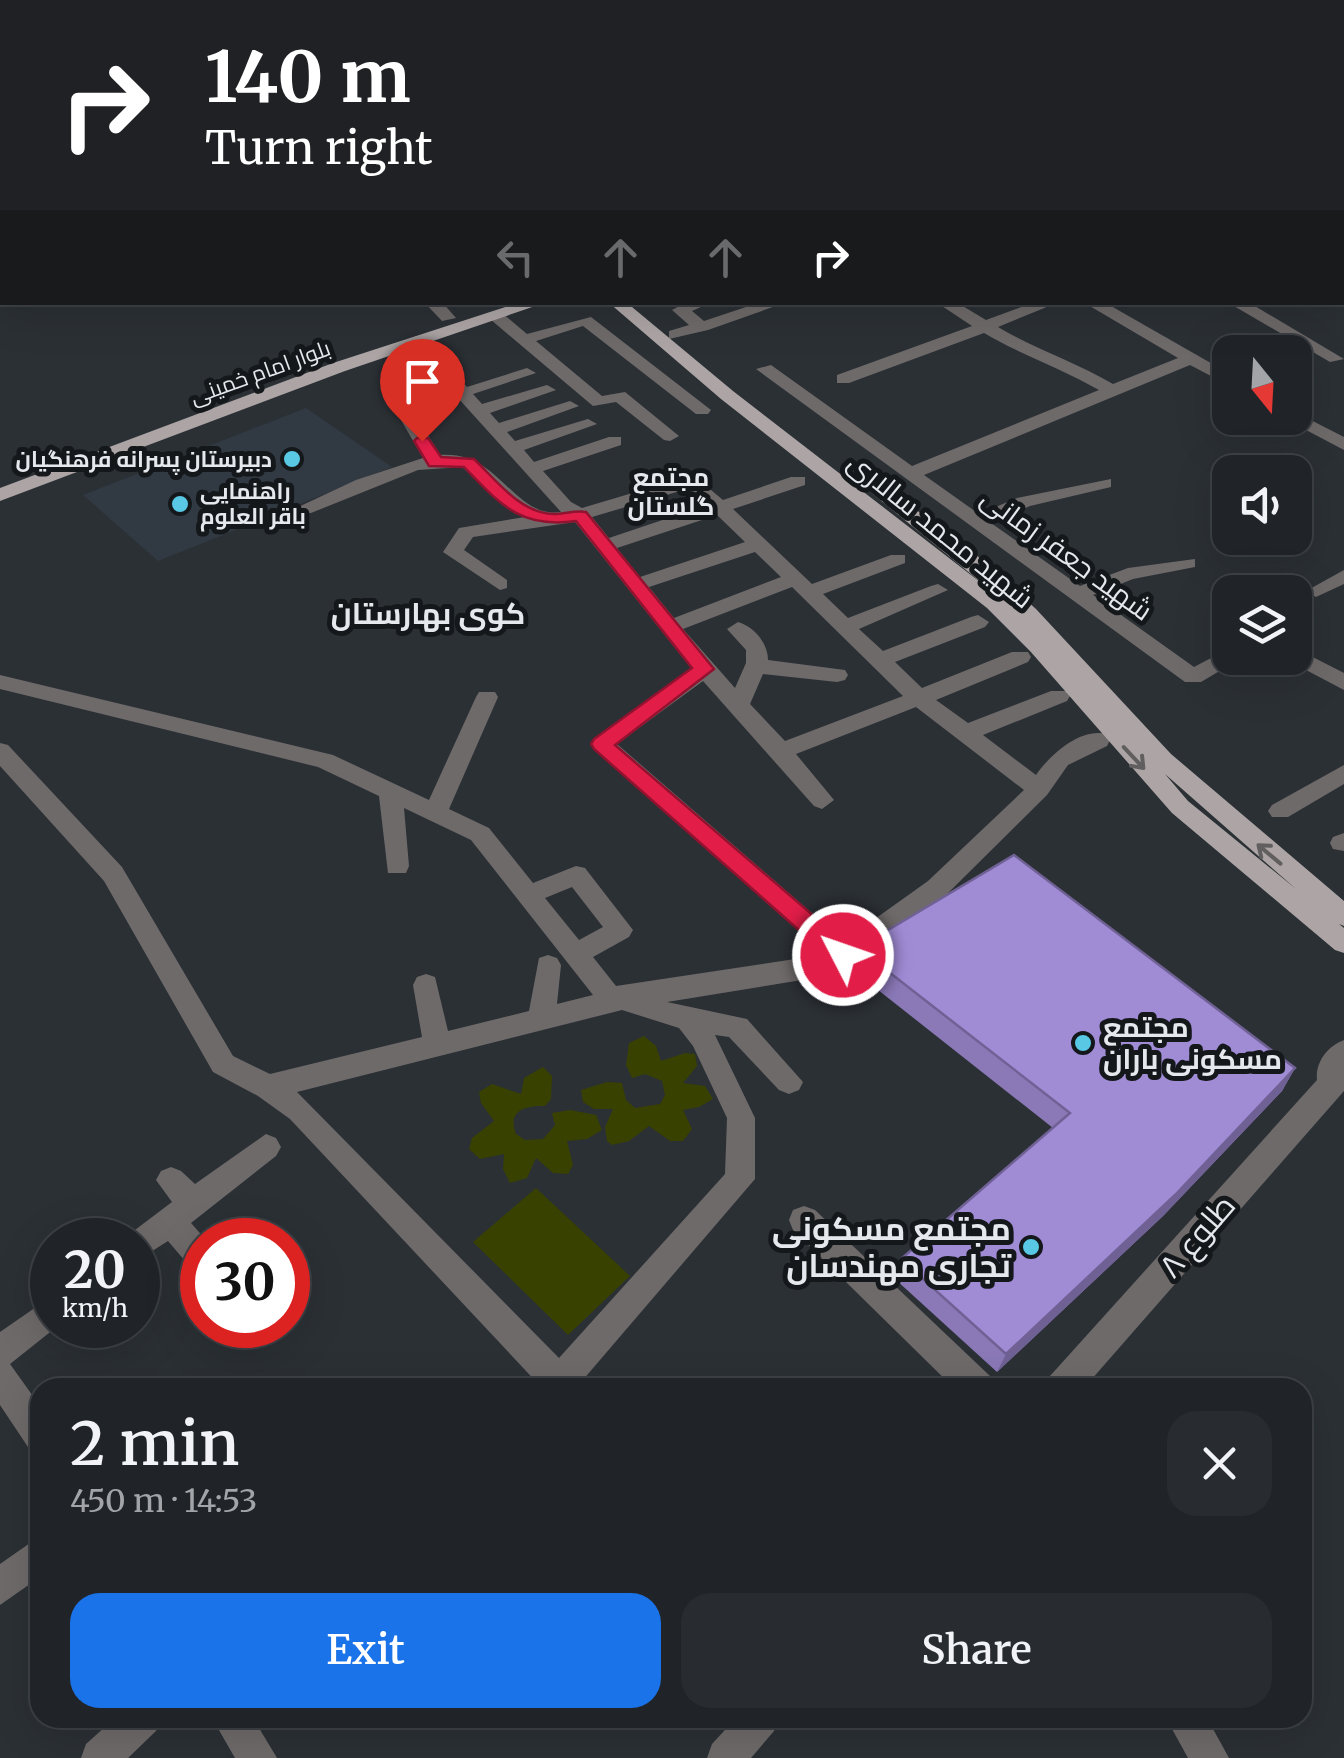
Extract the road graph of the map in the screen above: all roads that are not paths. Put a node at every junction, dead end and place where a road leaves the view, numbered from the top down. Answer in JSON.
{"nodes":[{"id":1,"x":435,"y":305,"type":"edge"},
{"id":2,"x":620,"y":305,"type":"edge"},
{"id":3,"x":644,"y":305,"type":"edge"},
{"id":4,"x":695,"y":305,"type":"edge"},
{"id":5,"x":770,"y":305,"type":"edge"},
{"id":6,"x":949,"y":305,"type":"edge"},
{"id":7,"x":1043,"y":305,"type":"edge"},
{"id":8,"x":1096,"y":305,"type":"edge"},
{"id":9,"x":1242,"y":305,"type":"edge"},
{"id":10,"x":497,"y":309,"type":"edge"},
{"id":11,"x":448,"y":318,"type":"junction"},
{"id":12,"x":702,"y":327,"type":"junction"},
{"id":13,"x":985,"y":327,"type":"junction"},
{"id":14,"x":666,"y":338,"type":"junction"},
{"id":15,"x":421,"y":339,"type":"junction"},
{"id":16,"x":526,"y":339,"type":"junction"},
{"id":17,"x":1340,"y":357,"type":"edge"},
{"id":18,"x":1191,"y":359,"type":"junction"},
{"id":19,"x":765,"y":368,"type":"dead end"},
{"id":20,"x":448,"y":370,"type":"junction"},
{"id":21,"x":1212,"y":371,"type":"edge"},
{"id":22,"x":527,"y":374,"type":"dead end"},
{"id":23,"x":1344,"y":377,"type":"edge"},
{"id":24,"x":843,"y":379,"type":"dead end"},
{"id":25,"x":642,"y":388,"type":"junction"},
{"id":26,"x":474,"y":389,"type":"junction"},
{"id":27,"x":547,"y":390,"type":"dead end"},
{"id":28,"x":1112,"y":390,"type":"junction"},
{"id":29,"x":570,"y":406,"type":"dead end"},
{"id":30,"x":435,"y":409,"type":"dead end"},
{"id":31,"x":484,"y":409,"type":"junction"},
{"id":32,"x":702,"y":410,"type":"dead end"},
{"id":33,"x":410,"y":420,"type":"dead end"},
{"id":34,"x":588,"y":424,"type":"dead end"},
{"id":35,"x":1312,"y":427,"type":"edge"},
{"id":36,"x":502,"y":428,"type":"junction"},
{"id":37,"x":670,"y":436,"type":"dead end"},
{"id":38,"x":615,"y":441,"type":"dead end"},
{"id":39,"x":1344,"y":445,"type":"edge"},
{"id":40,"x":518,"y":446,"type":"junction"},
{"id":41,"x":435,"y":462,"type":"junction"},
{"id":42,"x":538,"y":467,"type":"junction"},
{"id":43,"x":909,"y":474,"type":"junction"},
{"id":44,"x":0,"y":479,"type":"edge"},
{"id":45,"x":798,"y":482,"type":"dead end"},
{"id":46,"x":1104,"y":482,"type":"dead end"},
{"id":47,"x":0,"y":495,"type":"edge"},
{"id":48,"x":722,"y":508,"type":"junction"},
{"id":49,"x":304,"y":509,"type":"dead end"},
{"id":50,"x":580,"y":516,"type":"junction"},
{"id":51,"x":550,"y":520,"type":"junction"},
{"id":52,"x":976,"y":522,"type":"junction"},
{"id":53,"x":759,"y":544,"type":"junction"},
{"id":54,"x":604,"y":546,"type":"junction"},
{"id":55,"x":898,"y":559,"type":"dead end"},
{"id":56,"x":1188,"y":564,"type":"dead end"},
{"id":57,"x":1344,"y":576,"type":"edge"},
{"id":58,"x":500,"y":584,"type":"dead end"},
{"id":59,"x":636,"y":585,"type":"junction"},
{"id":60,"x":802,"y":586,"type":"junction"},
{"id":61,"x":938,"y":590,"type":"dead end"},
{"id":62,"x":1316,"y":591,"type":"dead end"},
{"id":63,"x":1075,"y":594,"type":"junction"},
{"id":64,"x":978,"y":622,"type":"dead end"},
{"id":65,"x":670,"y":627,"type":"junction"},
{"id":66,"x":844,"y":627,"type":"junction"},
{"id":67,"x":738,"y":629,"type":"dead end"},
{"id":68,"x":1020,"y":657,"type":"dead end"},
{"id":69,"x":880,"y":660,"type":"junction"},
{"id":70,"x":1312,"y":664,"type":"edge"},
{"id":71,"x":756,"y":666,"type":"junction"},
{"id":72,"x":1212,"y":666,"type":"edge"},
{"id":73,"x":704,"y":669,"type":"junction"},
{"id":74,"x":836,"y":675,"type":"dead end"},
{"id":75,"x":0,"y":682,"type":"edge"},
{"id":76,"x":1344,"y":682,"type":"edge"},
{"id":77,"x":1059,"y":696,"type":"dead end"},
{"id":78,"x":486,"y":698,"type":"dead end"},
{"id":79,"x":918,"y":698,"type":"junction"},
{"id":80,"x":739,"y":704,"type":"junction"},
{"id":81,"x":965,"y":733,"type":"junction"},
{"id":82,"x":1099,"y":740,"type":"dead end"},
{"id":83,"x":781,"y":750,"type":"junction"},
{"id":84,"x":0,"y":751,"type":"edge"},
{"id":85,"x":1344,"y":773,"type":"edge"},
{"id":86,"x":1039,"y":789,"type":"junction"},
{"id":87,"x":390,"y":790,"type":"junction"},
{"id":88,"x":822,"y":800,"type":"dead end"},
{"id":89,"x":1280,"y":811,"type":"dead end"},
{"id":90,"x":436,"y":812,"type":"junction"},
{"id":91,"x":398,"y":866,"type":"dead end"},
{"id":92,"x":528,"y":895,"type":"junction"},
{"id":93,"x":1342,"y":936,"type":"edge"},
{"id":94,"x":575,"y":954,"type":"junction"},
{"id":95,"x":548,"y":965,"type":"dead end"},
{"id":96,"x":802,"y":968,"type":"dead end"},
{"id":97,"x":426,"y":985,"type":"dead end"},
{"id":98,"x":622,"y":999,"type":"junction"},
{"id":99,"x":542,"y":1018,"type":"junction"},
{"id":100,"x":688,"y":1020,"type":"junction"},
{"id":101,"x":437,"y":1045,"type":"junction"},
{"id":102,"x":1344,"y":1052,"type":"edge"},
{"id":103,"x":1338,"y":1080,"type":"edge"},
{"id":104,"x":789,"y":1082,"type":"dead end"},
{"id":105,"x":268,"y":1087,"type":"junction"},
{"id":106,"x":266,"y":1147,"type":"dead end"},
{"id":107,"x":171,"y":1180,"type":"dead end"},
{"id":108,"x":181,"y":1212,"type":"junction"},
{"id":109,"x":184,"y":1218,"type":"edge"},
{"id":110,"x":804,"y":1220,"type":"dead end"},
{"id":111,"x":160,"y":1229,"type":"edge"},
{"id":112,"x":30,"y":1329,"type":"edge"},
{"id":113,"x":0,"y":1352,"type":"edge"},
{"id":114,"x":0,"y":1376,"type":"edge"},
{"id":115,"x":555,"y":1378,"type":"edge"},
{"id":116,"x":563,"y":1378,"type":"edge"},
{"id":117,"x":968,"y":1378,"type":"edge"},
{"id":118,"x":1071,"y":1378,"type":"edge"},
{"id":119,"x":30,"y":1420,"type":"edge"},
{"id":120,"x":30,"y":1562,"type":"edge"},
{"id":121,"x":0,"y":1587,"type":"edge"},
{"id":122,"x":132,"y":1728,"type":"edge"},
{"id":123,"x":238,"y":1728,"type":"edge"},
{"id":124,"x":752,"y":1728,"type":"edge"},
{"id":125,"x":1192,"y":1728,"type":"edge"},
{"id":126,"x":100,"y":1758,"type":"edge"},
{"id":127,"x":258,"y":1758,"type":"edge"},
{"id":128,"x":726,"y":1758,"type":"edge"},
{"id":129,"x":1210,"y":1758,"type":"edge"}],
"edges":[{"from":1,"to":11,"type":"street"},
{"from":2,"to":14,"type":"main road","name":"شهید محمد سالاری"},
{"from":3,"to":14,"type":"main road"},
{"from":4,"to":12,"type":"street"},
{"from":5,"to":12,"type":"street"},
{"from":6,"to":13,"type":"street"},
{"from":7,"to":13,"type":"street"},
{"from":8,"to":18,"type":"street"},
{"from":9,"to":17,"type":"street"},
{"from":10,"to":11,"type":"main road","name":"بلوار امام خمینی"},
{"from":10,"to":15,"type":"main road","name":"بلوار امام خمینی"},
{"from":10,"to":16,"type":"street"},
{"from":11,"to":44,"type":"main road","name":"بلوار امام خمینی"},
{"from":12,"to":14,"type":"street"},
{"from":13,"to":24,"type":"street"},
{"from":13,"to":28,"type":"street"},
{"from":14,"to":93,"type":"main road","name":"شهید محمد سالاری"},
{"from":15,"to":20,"type":"street"},
{"from":15,"to":47,"type":"main road","name":"بلوار امام خمینی"},
{"from":16,"to":25,"type":"street"},
{"from":16,"to":25,"type":"street"},
{"from":17,"to":23,"type":"street"},
{"from":18,"to":21,"type":"street"},
{"from":18,"to":28,"type":"street"},
{"from":19,"to":43,"type":"street","name":"شهید جعفر زمانی"},
{"from":20,"to":26,"type":"street"},
{"from":20,"to":30,"type":"street"},
{"from":20,"to":31,"type":"street"},
{"from":22,"to":26,"type":"street"},
{"from":25,"to":32,"type":"street"},
{"from":25,"to":37,"type":"street"},
{"from":26,"to":31,"type":"street"},
{"from":27,"to":31,"type":"street"},
{"from":28,"to":43,"type":"street"},
{"from":29,"to":36,"type":"street"},
{"from":31,"to":36,"type":"street"},
{"from":33,"to":41,"type":"street"},
{"from":34,"to":40,"type":"street"},
{"from":35,"to":39,"type":"street"},
{"from":36,"to":40,"type":"street"},
{"from":38,"to":42,"type":"street"},
{"from":40,"to":42,"type":"street"},
{"from":41,"to":49,"type":"street"},
{"from":41,"to":51,"type":"street"},
{"from":42,"to":50,"type":"street"},
{"from":43,"to":52,"type":"street","name":"شهید جعفر زمانی"},
{"from":45,"to":48,"type":"street"},
{"from":46,"to":52,"type":"street"},
{"from":48,"to":50,"type":"street"},
{"from":48,"to":53,"type":"street"},
{"from":48,"to":54,"type":"street"},
{"from":50,"to":51,"type":"street"},
{"from":50,"to":54,"type":"street"},
{"from":51,"to":58,"type":"street"},
{"from":52,"to":63,"type":"street","name":"شهید جعفر زمانی"},
{"from":53,"to":59,"type":"street"},
{"from":53,"to":60,"type":"street"},
{"from":54,"to":59,"type":"street"},
{"from":55,"to":60,"type":"street"},
{"from":56,"to":63,"type":"street"},
{"from":57,"to":62,"type":"street"},
{"from":59,"to":65,"type":"street"},
{"from":60,"to":65,"type":"street"},
{"from":60,"to":66,"type":"street"},
{"from":61,"to":66,"type":"street"},
{"from":63,"to":72,"type":"street","name":"شهید جعفر زمانی"},
{"from":64,"to":69,"type":"street"},
{"from":65,"to":73,"type":"street"},
{"from":66,"to":69,"type":"street"},
{"from":67,"to":71,"type":"street"},
{"from":68,"to":79,"type":"street"},
{"from":69,"to":79,"type":"street"},
{"from":70,"to":76,"type":"street"},
{"from":71,"to":74,"type":"street"},
{"from":71,"to":80,"type":"street"},
{"from":73,"to":80,"type":"street"},
{"from":73,"to":86,"type":"street"},
{"from":75,"to":87,"type":"street"},
{"from":77,"to":81,"type":"street"},
{"from":78,"to":90,"type":"street"},
{"from":79,"to":81,"type":"street"},
{"from":79,"to":83,"type":"street"},
{"from":80,"to":83,"type":"street"},
{"from":81,"to":86,"type":"street"},
{"from":82,"to":86,"type":"street"},
{"from":83,"to":88,"type":"street"},
{"from":84,"to":105,"type":"street"},
{"from":85,"to":89,"type":"street"},
{"from":87,"to":90,"type":"street"},
{"from":87,"to":91,"type":"street"},
{"from":90,"to":92,"type":"street"},
{"from":92,"to":94,"type":"street"},
{"from":92,"to":94,"type":"street"},
{"from":94,"to":98,"type":"street"},
{"from":95,"to":99,"type":"street"},
{"from":96,"to":98,"type":"street"},
{"from":97,"to":101,"type":"street"},
{"from":98,"to":99,"type":"street"},
{"from":98,"to":100,"type":"street"},
{"from":99,"to":101,"type":"street"},
{"from":100,"to":104,"type":"street"},
{"from":100,"to":116,"type":"street"},
{"from":101,"to":105,"type":"street"},
{"from":102,"to":103,"type":"street","name":"طلوع ۸"},
{"from":103,"to":118,"type":"street","name":"طلوع ۸"},
{"from":105,"to":115,"type":"street"},
{"from":106,"to":108,"type":"street"},
{"from":107,"to":108,"type":"street"},
{"from":108,"to":109,"type":"street"},
{"from":108,"to":111,"type":"street"},
{"from":110,"to":117,"type":"street"},
{"from":112,"to":113,"type":"street"},
{"from":114,"to":119,"type":"street"},
{"from":120,"to":121,"type":"street"},
{"from":122,"to":126,"type":"street"},
{"from":123,"to":127,"type":"street"},
{"from":124,"to":128,"type":"street"},
{"from":125,"to":129,"type":"street"}]}
